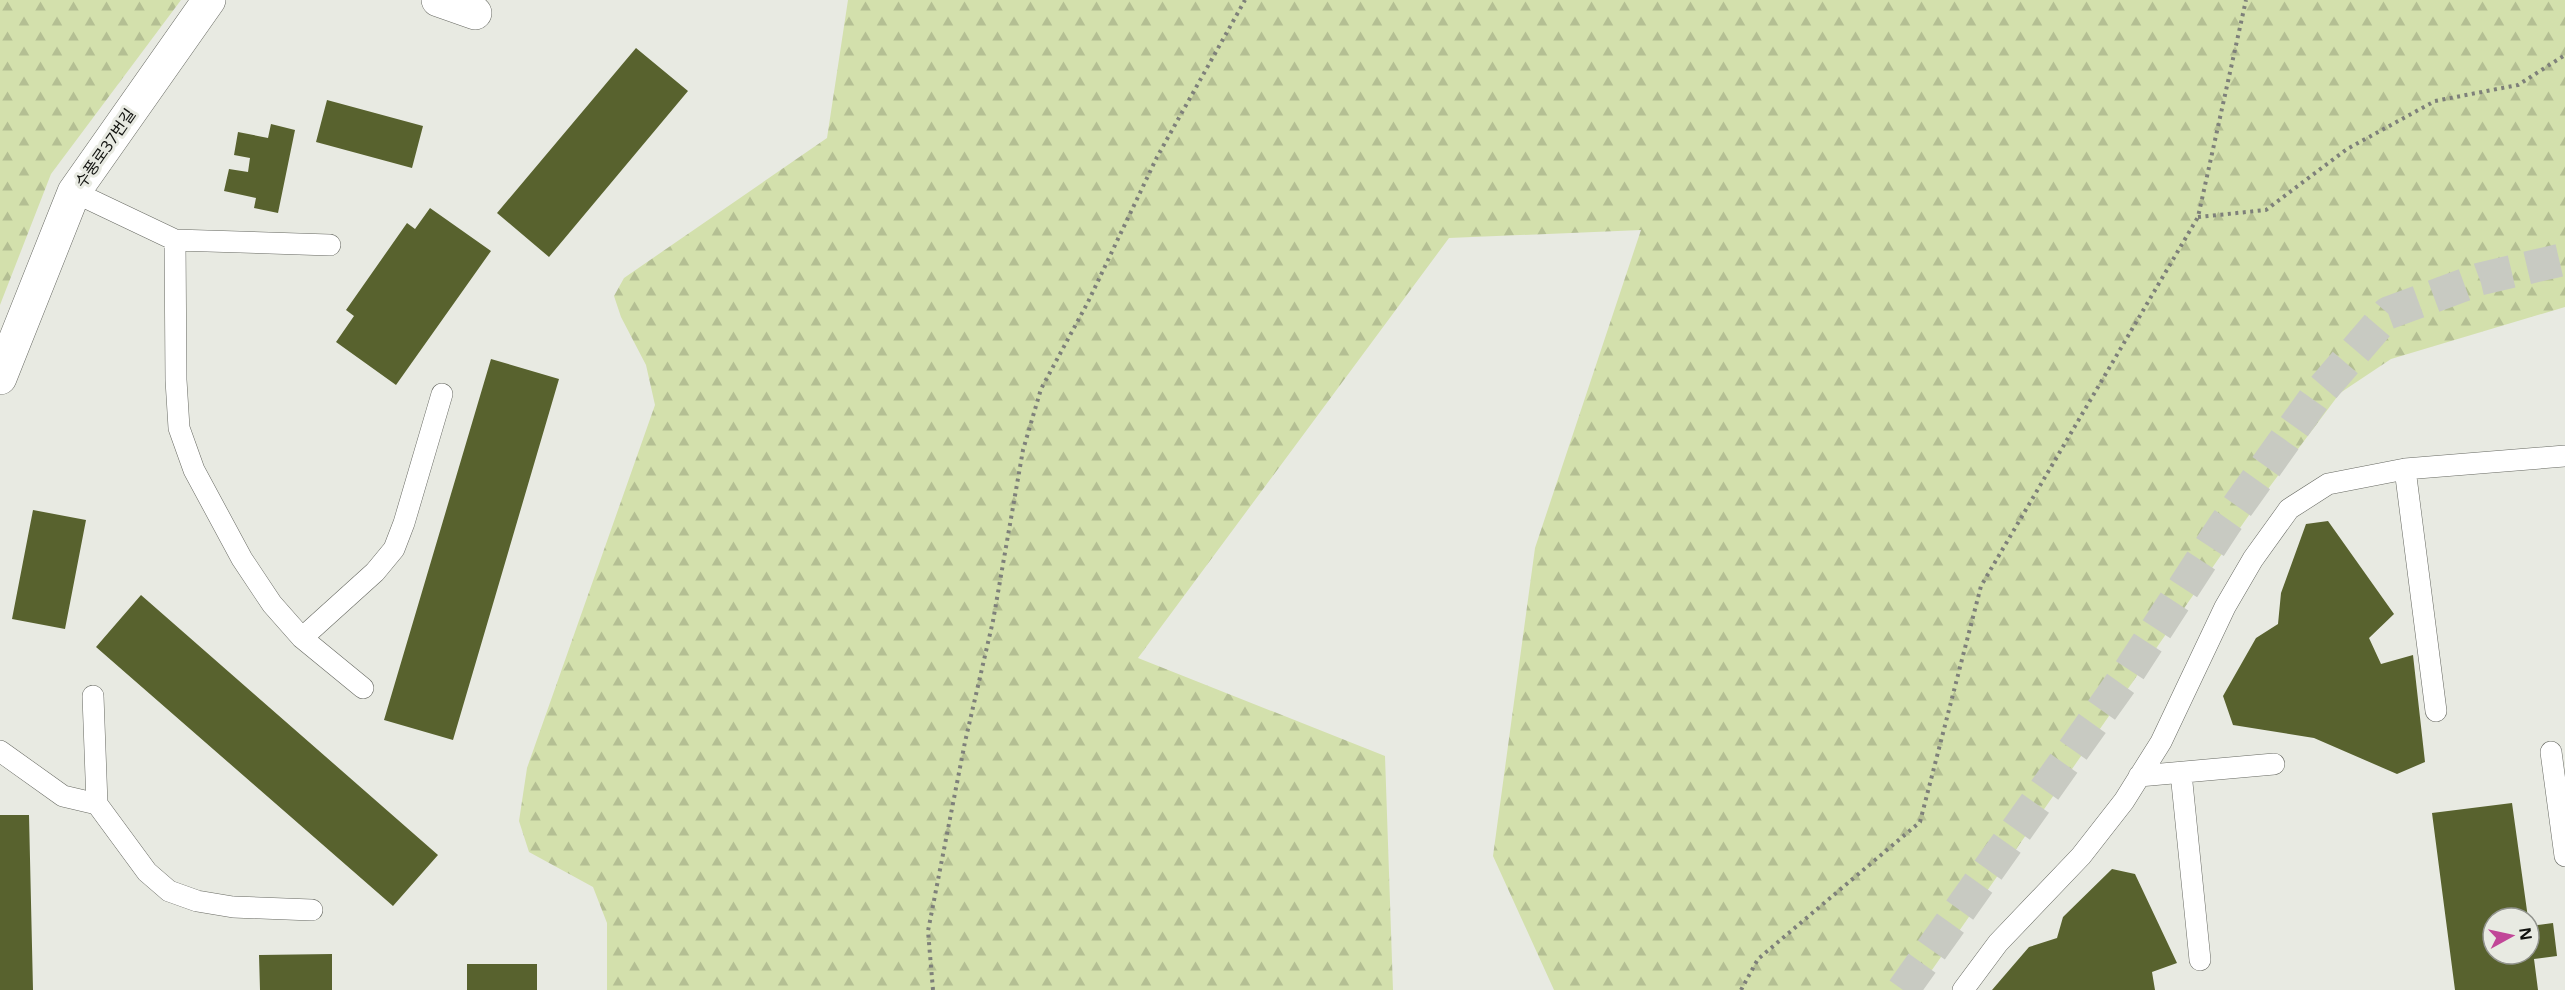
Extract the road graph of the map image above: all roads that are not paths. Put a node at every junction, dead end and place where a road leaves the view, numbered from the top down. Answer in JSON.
{"nodes":[{"id":1,"x":209,"y":0,"type":"edge"},
{"id":2,"x":438,"y":0,"type":"edge"},
{"id":3,"x":475,"y":13,"type":"dead end"},
{"id":4,"x":74,"y":192,"type":"junction"},
{"id":5,"x":175,"y":240,"type":"junction"},
{"id":6,"x":330,"y":245,"type":"dead end"},
{"id":7,"x":0,"y":378,"type":"edge"},
{"id":8,"x":442,"y":394,"type":"dead end"},
{"id":9,"x":2565,"y":456,"type":"edge"},
{"id":10,"x":2405,"y":469,"type":"junction"},
{"id":11,"x":302,"y":638,"type":"junction"},
{"id":12,"x":363,"y":688,"type":"dead end"},
{"id":13,"x":93,"y":696,"type":"dead end"},
{"id":14,"x":2436,"y":711,"type":"dead end"},
{"id":15,"x":0,"y":750,"type":"edge"},
{"id":16,"x":2551,"y":752,"type":"dead end"},
{"id":17,"x":2274,"y":764,"type":"dead end"},
{"id":18,"x":2181,"y":772,"type":"junction"},
{"id":19,"x":2139,"y":776,"type":"junction"},
{"id":20,"x":97,"y":804,"type":"junction"},
{"id":21,"x":2565,"y":856,"type":"edge"},
{"id":22,"x":312,"y":910,"type":"dead end"},
{"id":23,"x":2200,"y":960,"type":"dead end"},
{"id":24,"x":1964,"y":990,"type":"edge"}],
"edges":[{"from":1,"to":4,"type":"street","name":"수풍로37번길"},
{"from":2,"to":3,"type":"street"},
{"from":4,"to":5,"type":"lane"},
{"from":4,"to":7,"type":"street","name":"수풍로37번길"},
{"from":5,"to":6,"type":"lane"},
{"from":5,"to":11,"type":"lane"},
{"from":8,"to":11,"type":"lane"},
{"from":9,"to":10,"type":"lane"},
{"from":10,"to":14,"type":"lane"},
{"from":10,"to":19,"type":"lane"},
{"from":11,"to":12,"type":"lane"},
{"from":13,"to":20,"type":"lane"},
{"from":15,"to":20,"type":"lane"},
{"from":16,"to":21,"type":"lane"},
{"from":17,"to":18,"type":"lane"},
{"from":18,"to":19,"type":"lane"},
{"from":18,"to":23,"type":"lane"},
{"from":19,"to":24,"type":"lane"},
{"from":20,"to":22,"type":"lane"}]}
